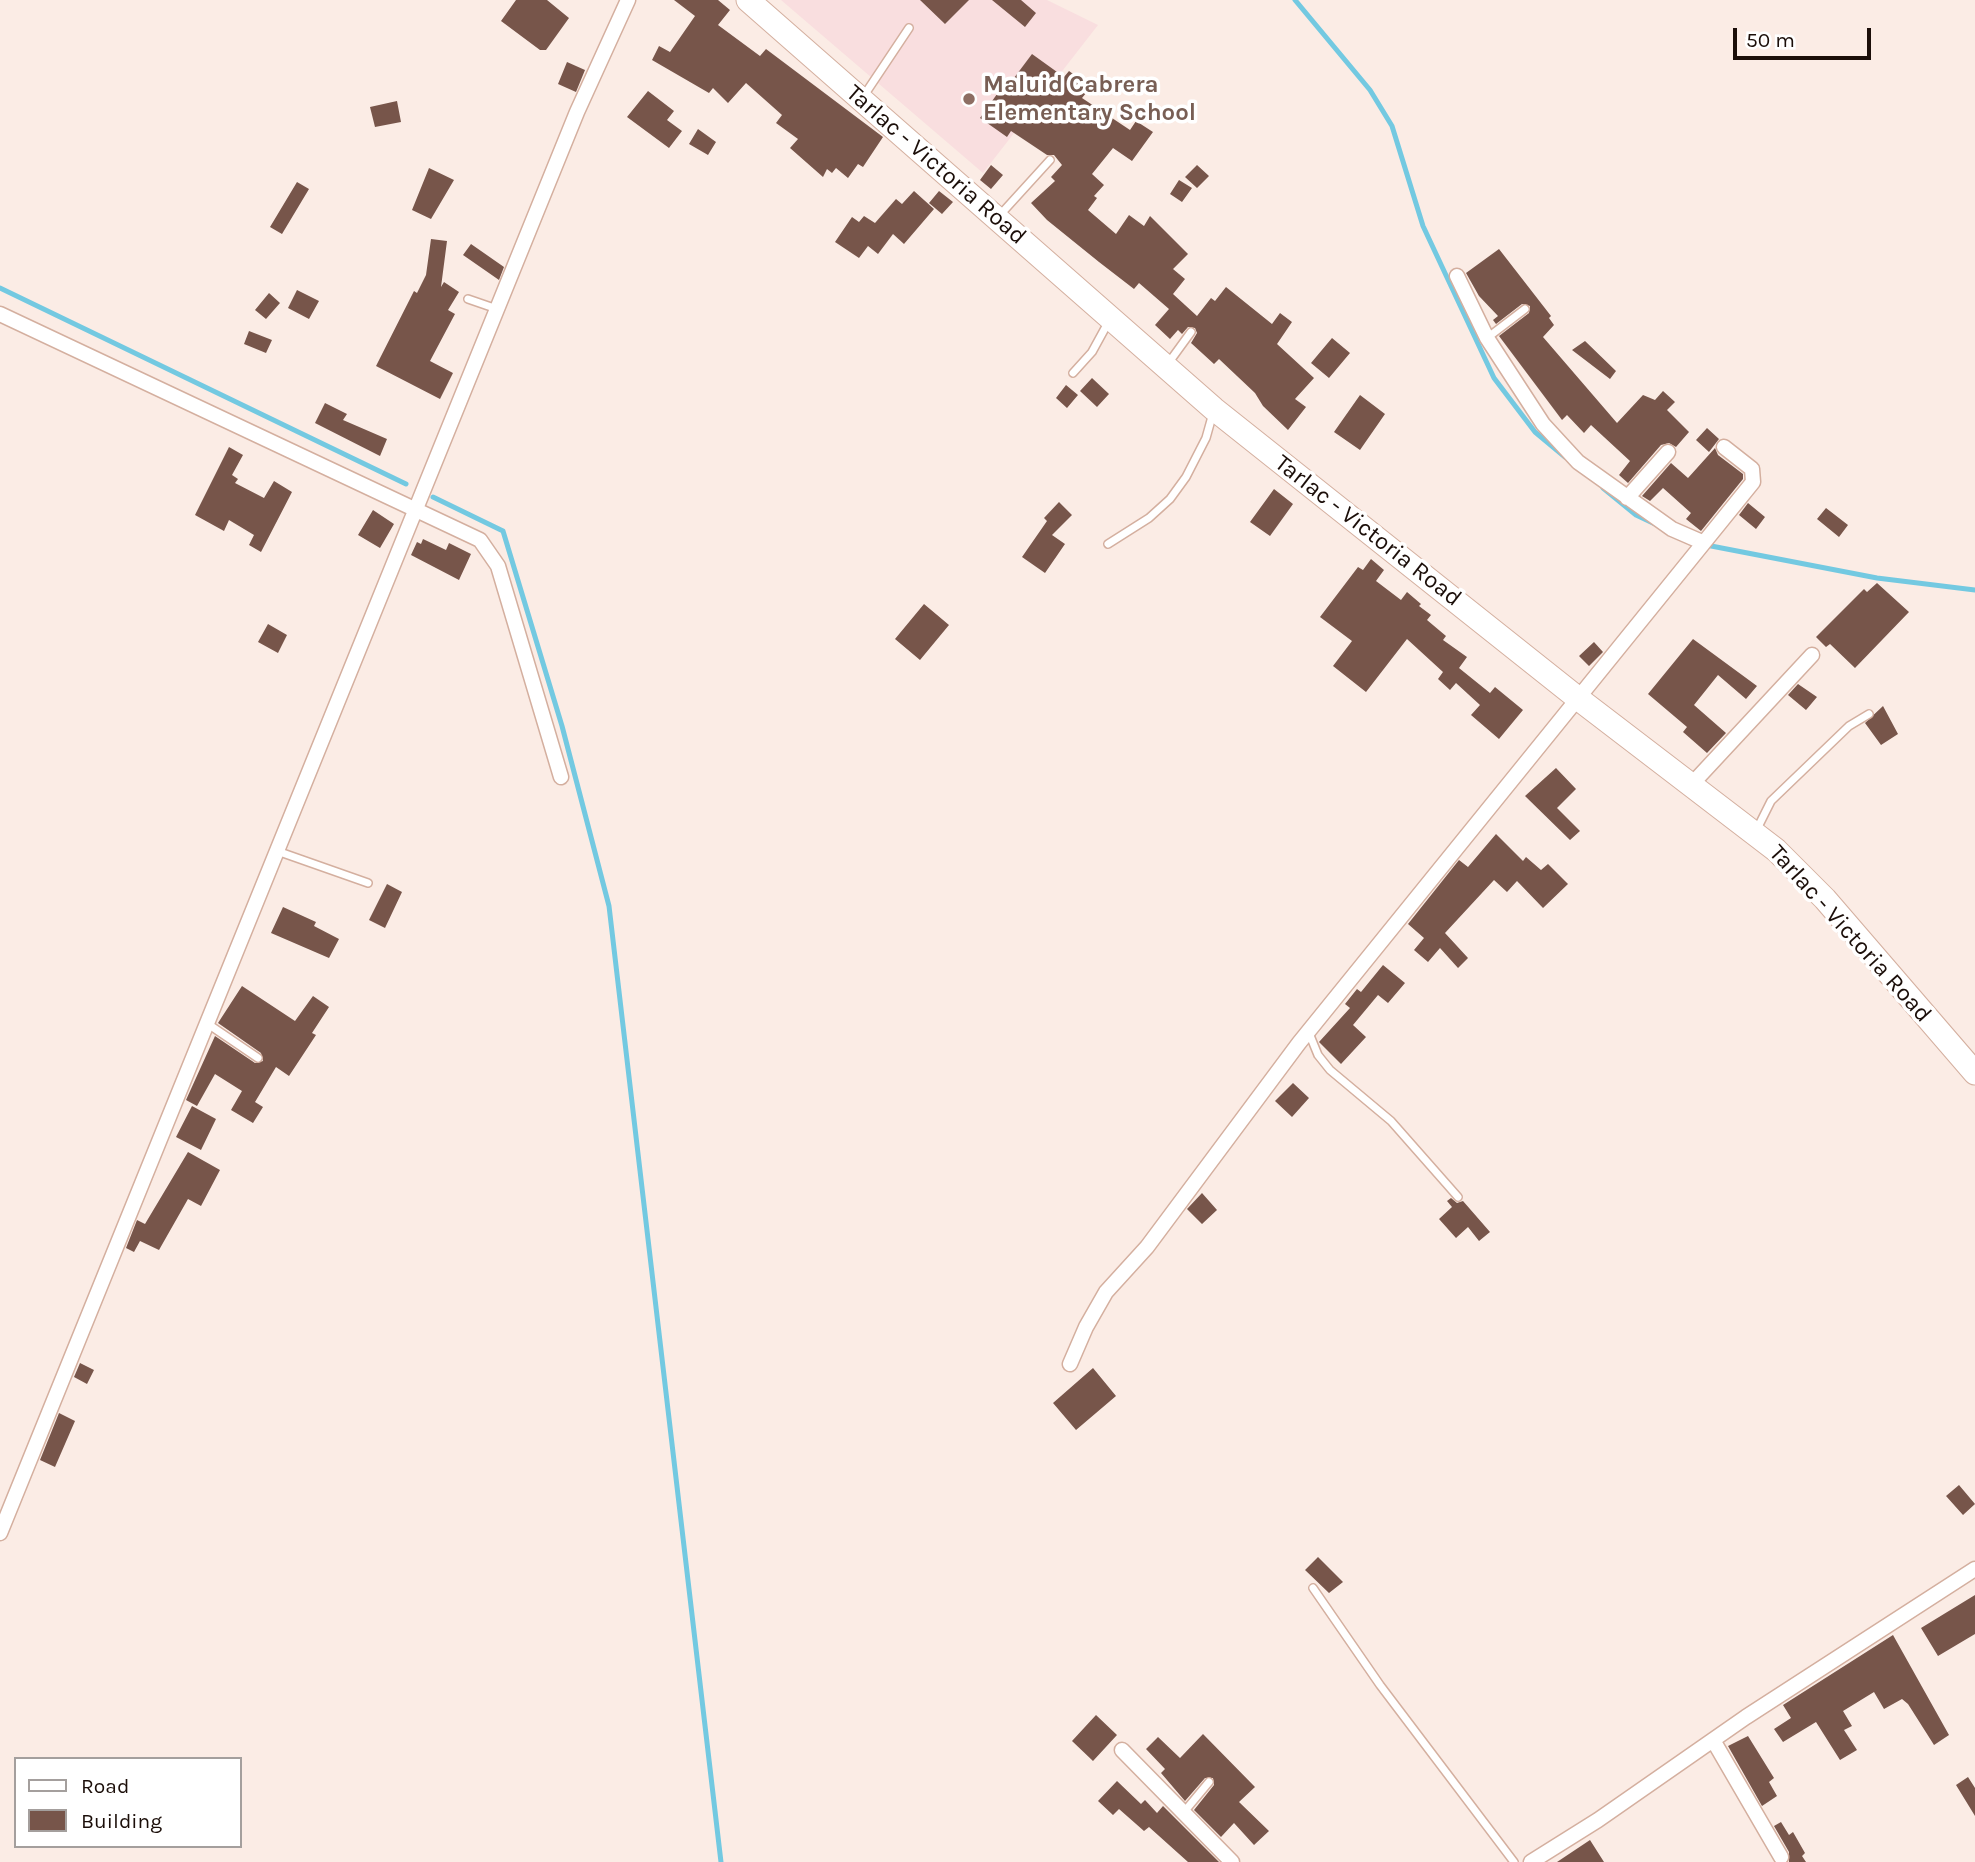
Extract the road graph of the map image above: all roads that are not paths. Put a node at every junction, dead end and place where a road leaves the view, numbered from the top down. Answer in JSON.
{"nodes":[{"id":1,"x":628,"y":0,"type":"edge"},
{"id":2,"x":759,"y":4,"type":"edge"},
{"id":3,"x":909,"y":28,"type":"dead end"},
{"id":4,"x":860,"y":101,"type":"junction"},
{"id":5,"x":1051,"y":160,"type":"dead end"},
{"id":6,"x":997,"y":218,"type":"junction"},
{"id":7,"x":1457,"y":276,"type":"dead end"},
{"id":8,"x":468,"y":299,"type":"dead end"},
{"id":9,"x":497,"y":309,"type":"junction"},
{"id":10,"x":1525,"y":309,"type":"dead end"},
{"id":11,"x":0,"y":314,"type":"edge"},
{"id":12,"x":1111,"y":317,"type":"junction"},
{"id":13,"x":1192,"y":332,"type":"dead end"},
{"id":14,"x":1487,"y":338,"type":"junction"},
{"id":15,"x":1166,"y":367,"type":"junction"},
{"id":16,"x":1073,"y":373,"type":"dead end"},
{"id":17,"x":1214,"y":409,"type":"junction"},
{"id":18,"x":1724,"y":447,"type":"dead end"},
{"id":19,"x":1668,"y":452,"type":"dead end"},
{"id":20,"x":1626,"y":498,"type":"junction"},
{"id":21,"x":418,"y":508,"type":"junction"},
{"id":22,"x":1702,"y":542,"type":"junction"},
{"id":23,"x":1108,"y":544,"type":"dead end"},
{"id":24,"x":1812,"y":655,"type":"dead end"},
{"id":25,"x":1580,"y":700,"type":"junction"},
{"id":26,"x":1869,"y":714,"type":"dead end"},
{"id":27,"x":561,"y":777,"type":"dead end"},
{"id":28,"x":1692,"y":784,"type":"junction"},
{"id":29,"x":1755,"y":833,"type":"junction"},
{"id":30,"x":276,"y":851,"type":"junction"},
{"id":31,"x":368,"y":883,"type":"dead end"},
{"id":32,"x":208,"y":1024,"type":"junction"},
{"id":33,"x":1308,"y":1032,"type":"junction"},
{"id":34,"x":258,"y":1058,"type":"dead end"},
{"id":35,"x":1975,"y":1073,"type":"edge"},
{"id":36,"x":1458,"y":1197,"type":"dead end"},
{"id":37,"x":1070,"y":1364,"type":"dead end"},
{"id":38,"x":0,"y":1533,"type":"edge"},
{"id":39,"x":1975,"y":1569,"type":"edge"},
{"id":40,"x":1313,"y":1588,"type":"dead end"},
{"id":41,"x":1713,"y":1740,"type":"junction"},
{"id":42,"x":1122,"y":1750,"type":"dead end"},
{"id":43,"x":1209,"y":1782,"type":"dead end"},
{"id":44,"x":1183,"y":1812,"type":"junction"},
{"id":45,"x":1781,"y":1857,"type":"dead end"},
{"id":46,"x":1232,"y":1862,"type":"edge"},
{"id":47,"x":1514,"y":1862,"type":"edge"},
{"id":48,"x":1531,"y":1862,"type":"edge"}],
"edges":[{"from":1,"to":9,"type":"street"},
{"from":2,"to":4,"type":"main road","name":"Tarlac - Victoria Road"},
{"from":3,"to":4,"type":"lane"},
{"from":4,"to":6,"type":"main road","name":"Tarlac - Victoria Road"},
{"from":5,"to":6,"type":"lane"},
{"from":6,"to":12,"type":"main road","name":"Tarlac - Victoria Road"},
{"from":7,"to":14,"type":"street"},
{"from":8,"to":9,"type":"lane"},
{"from":9,"to":21,"type":"street"},
{"from":10,"to":14,"type":"lane"},
{"from":11,"to":21,"type":"street"},
{"from":12,"to":15,"type":"main road","name":"Tarlac - Victoria Road"},
{"from":12,"to":16,"type":"lane"},
{"from":13,"to":15,"type":"lane"},
{"from":14,"to":20,"type":"street"},
{"from":15,"to":17,"type":"main road","name":"Tarlac - Victoria Road"},
{"from":17,"to":23,"type":"lane"},
{"from":17,"to":25,"type":"main road","name":"Tarlac - Victoria Road"},
{"from":18,"to":22,"type":"street"},
{"from":19,"to":20,"type":"street"},
{"from":20,"to":22,"type":"street"},
{"from":21,"to":27,"type":"street"},
{"from":21,"to":30,"type":"street"},
{"from":22,"to":25,"type":"street"},
{"from":24,"to":28,"type":"street"},
{"from":25,"to":28,"type":"main road","name":"Tarlac - Victoria Road"},
{"from":25,"to":33,"type":"street"},
{"from":26,"to":29,"type":"lane"},
{"from":28,"to":29,"type":"main road","name":"Tarlac - Victoria Road"},
{"from":29,"to":35,"type":"main road","name":"Tarlac - Victoria Road"},
{"from":30,"to":31,"type":"lane"},
{"from":30,"to":32,"type":"street"},
{"from":32,"to":34,"type":"lane"},
{"from":32,"to":38,"type":"street"},
{"from":33,"to":36,"type":"lane"},
{"from":33,"to":37,"type":"street"},
{"from":39,"to":41,"type":"street"},
{"from":40,"to":47,"type":"lane"},
{"from":41,"to":45,"type":"street"},
{"from":41,"to":48,"type":"street"},
{"from":42,"to":44,"type":"street"},
{"from":43,"to":44,"type":"lane"},
{"from":44,"to":46,"type":"street"}]}
